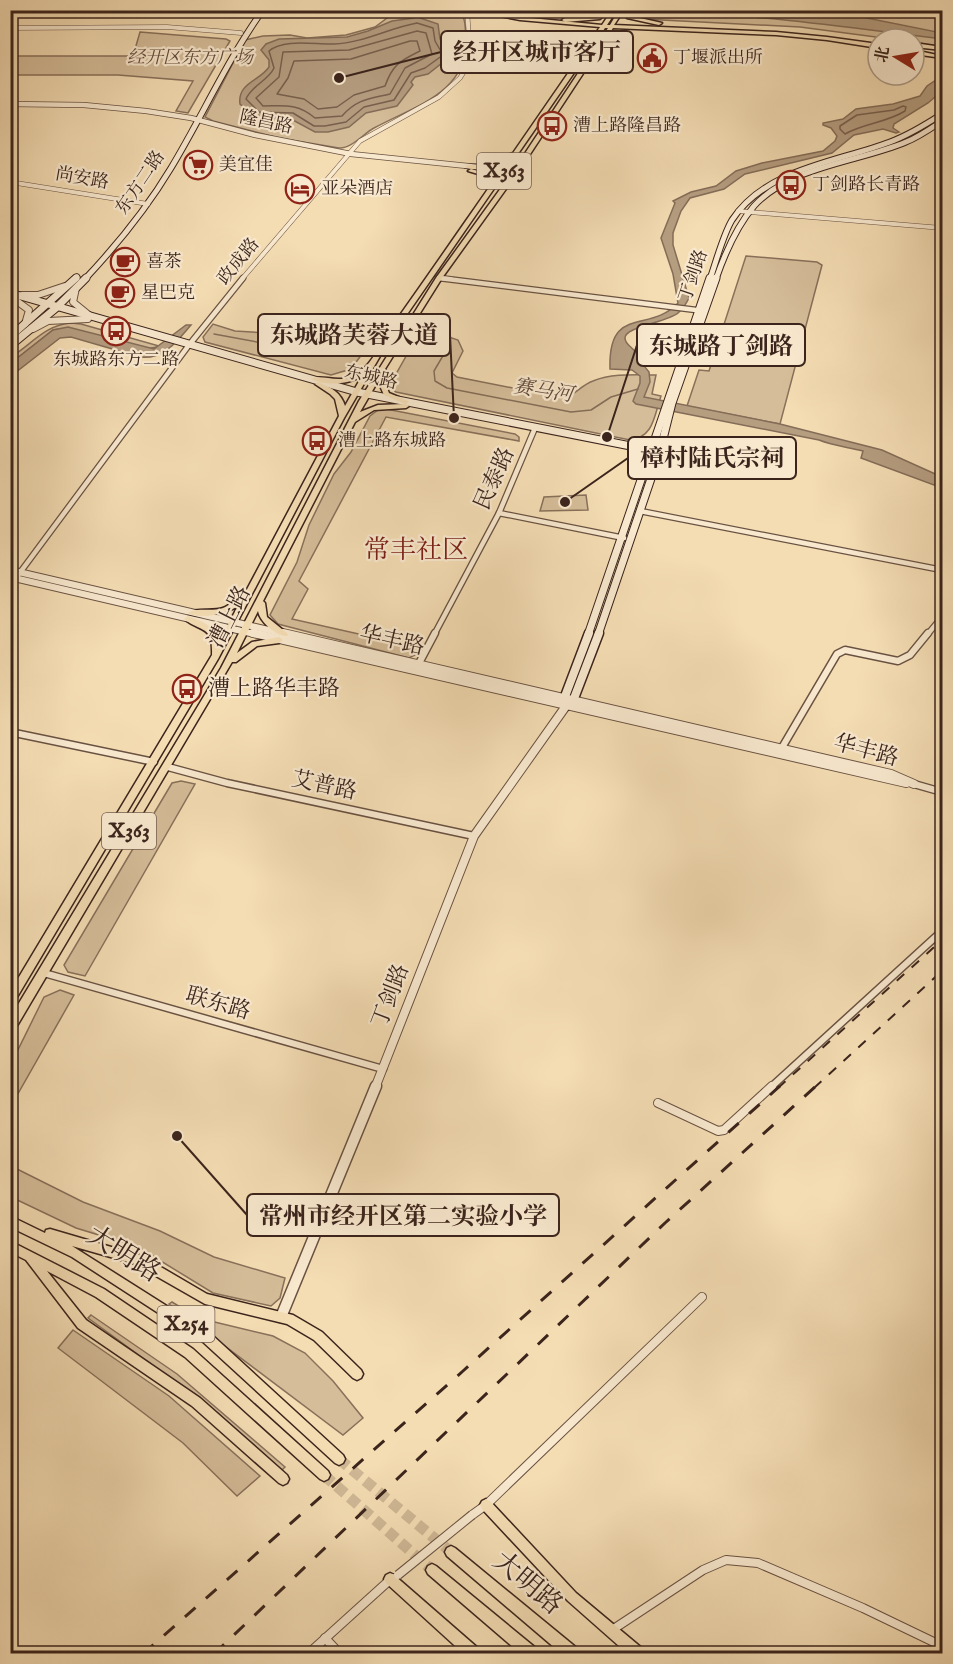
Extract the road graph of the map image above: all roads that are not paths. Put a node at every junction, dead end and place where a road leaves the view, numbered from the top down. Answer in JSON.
{"nodes":[{"id":1,"x":257,"y":10,"type":"edge"},
{"id":2,"x":263,"y":10,"type":"edge"},
{"id":3,"x":468,"y":10,"type":"edge"},
{"id":4,"x":497,"y":10,"type":"edge"},
{"id":5,"x":617,"y":12,"type":"edge"},
{"id":6,"x":565,"y":22,"type":"junction"},
{"id":7,"x":605,"y":24,"type":"junction"},
{"id":8,"x":613,"y":25,"type":"junction"},
{"id":9,"x":658,"y":26,"type":"junction"},
{"id":10,"x":10,"y":28,"type":"edge"},
{"id":11,"x":239,"y":35,"type":"junction"},
{"id":12,"x":866,"y":38,"type":"edge"},
{"id":13,"x":866,"y":44,"type":"edge"},
{"id":14,"x":595,"y":45,"type":"junction"},
{"id":15,"x":926,"y":47,"type":"edge"},
{"id":16,"x":942,"y":50,"type":"edge"},
{"id":17,"x":926,"y":54,"type":"edge"},
{"id":18,"x":942,"y":57,"type":"edge"},
{"id":19,"x":10,"y":105,"type":"edge"},
{"id":20,"x":942,"y":114,"type":"edge"},
{"id":21,"x":942,"y":121,"type":"edge"},
{"id":22,"x":192,"y":122,"type":"junction"},
{"id":23,"x":526,"y":139,"type":"junction"},
{"id":24,"x":349,"y":155,"type":"junction"},
{"id":25,"x":467,"y":168,"type":"junction"},
{"id":26,"x":504,"y":171,"type":"junction"},
{"id":27,"x":515,"y":172,"type":"junction"},
{"id":28,"x":10,"y":182,"type":"edge"},
{"id":29,"x":484,"y":199,"type":"junction"},
{"id":30,"x":146,"y":203,"type":"junction"},
{"id":31,"x":738,"y":211,"type":"junction"},
{"id":32,"x":748,"y":212,"type":"junction"},
{"id":33,"x":942,"y":228,"type":"edge"},
{"id":34,"x":439,"y":278,"type":"junction"},
{"id":35,"x":77,"y":281,"type":"junction"},
{"id":36,"x":13,"y":296,"type":"edge"},
{"id":37,"x":47,"y":306,"type":"junction"},
{"id":38,"x":56,"y":308,"type":"junction"},
{"id":39,"x":703,"y":311,"type":"junction"},
{"id":40,"x":88,"y":317,"type":"junction"},
{"id":41,"x":23,"y":328,"type":"junction"},
{"id":42,"x":32,"y":330,"type":"junction"},
{"id":43,"x":10,"y":337,"type":"edge"},
{"id":44,"x":162,"y":339,"type":"joint"},
{"id":45,"x":10,"y":346,"type":"edge"},
{"id":46,"x":188,"y":347,"type":"junction"},
{"id":47,"x":379,"y":355,"type":"junction"},
{"id":48,"x":383,"y":368,"type":"junction"},
{"id":49,"x":316,"y":382,"type":"junction"},
{"id":50,"x":361,"y":394,"type":"junction"},
{"id":51,"x":406,"y":404,"type":"junction"},
{"id":52,"x":341,"y":418,"type":"junction"},
{"id":53,"x":534,"y":430,"type":"junction"},
{"id":54,"x":347,"y":431,"type":"junction"},
{"id":55,"x":655,"y":453,"type":"junction"},
{"id":56,"x":640,"y":511,"type":"junction"},
{"id":57,"x":499,"y":513,"type":"junction"},
{"id":58,"x":624,"y":538,"type":"junction"},
{"id":59,"x":10,"y":570,"type":"edge"},
{"id":60,"x":942,"y":570,"type":"edge"},
{"id":61,"x":16,"y":576,"type":"edge"},
{"id":62,"x":256,"y":581,"type":"junction"},
{"id":63,"x":10,"y":586,"type":"edge"},
{"id":64,"x":261,"y":600,"type":"junction"},
{"id":65,"x":190,"y":616,"type":"junction"},
{"id":66,"x":942,"y":616,"type":"edge"},
{"id":67,"x":233,"y":626,"type":"junction"},
{"id":68,"x":246,"y":629,"type":"junction"},
{"id":69,"x":281,"y":637,"type":"junction"},
{"id":70,"x":214,"y":659,"type":"junction"},
{"id":71,"x":225,"y":668,"type":"junction"},
{"id":72,"x":417,"y":668,"type":"junction"},
{"id":73,"x":568,"y":702,"type":"junction"},
{"id":74,"x":10,"y":732,"type":"edge"},
{"id":75,"x":780,"y":751,"type":"junction"},
{"id":76,"x":155,"y":762,"type":"junction"},
{"id":77,"x":168,"y":767,"type":"junction"},
{"id":78,"x":914,"y":784,"type":"joint"},
{"id":79,"x":942,"y":792,"type":"edge"},
{"id":80,"x":474,"y":836,"type":"junction"},
{"id":81,"x":942,"y":931,"type":"edge"},
{"id":82,"x":44,"y":973,"type":"junction"},
{"id":83,"x":10,"y":1002,"type":"edge"},
{"id":84,"x":10,"y":1028,"type":"edge"},
{"id":85,"x":383,"y":1069,"type":"junction"},
{"id":86,"x":658,"y":1103,"type":"dead end"},
{"id":87,"x":10,"y":1221,"type":"edge"},
{"id":88,"x":30,"y":1229,"type":"junction"},
{"id":89,"x":10,"y":1246,"type":"edge"},
{"id":90,"x":29,"y":1255,"type":"junction"},
{"id":91,"x":702,"y":1297,"type":"dead end"},
{"id":92,"x":281,"y":1317,"type":"junction"},
{"id":93,"x":357,"y":1374,"type":"dead end"},
{"id":94,"x":339,"y":1459,"type":"tunnel mouth"},
{"id":95,"x":324,"y":1475,"type":"tunnel mouth"},
{"id":96,"x":283,"y":1479,"type":"dead end"},
{"id":97,"x":486,"y":1505,"type":"junction"},
{"id":98,"x":451,"y":1552,"type":"tunnel mouth"},
{"id":99,"x":432,"y":1570,"type":"tunnel mouth"},
{"id":100,"x":394,"y":1577,"type":"junction"},
{"id":101,"x":611,"y":1630,"type":"junction"},
{"id":102,"x":325,"y":1638,"type":"junction"},
{"id":103,"x":942,"y":1646,"type":"edge"},
{"id":104,"x":308,"y":1653,"type":"edge"},
{"id":105,"x":340,"y":1653,"type":"edge"},
{"id":106,"x":474,"y":1653,"type":"edge"},
{"id":107,"x":532,"y":1653,"type":"edge"},
{"id":108,"x":573,"y":1653,"type":"edge"},
{"id":109,"x":638,"y":1653,"type":"edge"}],
"edges":[{"from":1,"to":11,"type":"main road","name":"东方二路"},
{"from":2,"to":22,"type":"main road","name":"东方二路"},
{"from":3,"to":6,"type":"main road"},
{"from":3,"to":24,"type":"street","name":"政成路"},
{"from":4,"to":6,"type":"main road"},
{"from":5,"to":6,"type":"main road"},
{"from":5,"to":7,"type":"main road","number":"X363"},
{"from":5,"to":8,"type":"main road","number":"X363"},
{"from":5,"to":9,"type":"main road"},
{"from":6,"to":7,"type":"main road"},
{"from":6,"to":14,"type":"main road"},
{"from":7,"to":8,"type":"main road"},
{"from":7,"to":14,"type":"main road","number":"X363"},
{"from":8,"to":9,"type":"main road"},
{"from":8,"to":14,"type":"main road","number":"X363"},
{"from":9,"to":12,"type":"main road"},
{"from":9,"to":13,"type":"main road"},
{"from":9,"to":14,"type":"main road"},
{"from":10,"to":11,"type":"street"},
{"from":11,"to":22,"type":"main road","name":"东方二路"},
{"from":14,"to":23,"type":"main road","number":"X363"},
{"from":14,"to":27,"type":"main road","number":"X363"},
{"from":15,"to":16,"type":"main road"},
{"from":17,"to":18,"type":"main road"},
{"from":19,"to":22,"type":"street","name":"隆昌路"},
{"from":20,"to":31,"type":"main road","name":"丁剑路"},
{"from":21,"to":32,"type":"main road","name":"丁剑路"},
{"from":22,"to":24,"type":"street","name":"隆昌路"},
{"from":22,"to":30,"type":"main road","name":"东方二路"},
{"from":23,"to":25,"type":"main road"},
{"from":23,"to":26,"type":"main road","number":"X363"},
{"from":24,"to":25,"type":"street","name":"隆昌路"},
{"from":24,"to":46,"type":"street","name":"政成路"},
{"from":25,"to":26,"type":"street","name":"隆昌路"},
{"from":25,"to":29,"type":"main road"},
{"from":26,"to":27,"type":"street","name":"隆昌路"},
{"from":26,"to":29,"type":"main road","number":"X363"},
{"from":27,"to":34,"type":"main road","number":"X363"},
{"from":28,"to":30,"type":"street","name":"尚安路"},
{"from":29,"to":47,"type":"main road","name":"漕上路","number":"X363"},
{"from":30,"to":35,"type":"main road","name":"东方二路"},
{"from":31,"to":32,"type":"street"},
{"from":31,"to":39,"type":"main road","name":"丁剑路"},
{"from":32,"to":33,"type":"street"},
{"from":32,"to":39,"type":"main road","name":"丁剑路"},
{"from":34,"to":39,"type":"street"},
{"from":34,"to":48,"type":"main road","name":"漕上路","number":"X363"},
{"from":35,"to":36,"type":"street"},
{"from":35,"to":37,"type":"main road","name":"东方二路"},
{"from":35,"to":38,"type":"main road","name":"东方二路"},
{"from":35,"to":40,"type":"street"},
{"from":36,"to":37,"type":"main road","name":"东城路"},
{"from":36,"to":41,"type":"street"},
{"from":37,"to":38,"type":"main road","name":"东城路"},
{"from":37,"to":41,"type":"main road","name":"东方二路"},
{"from":38,"to":40,"type":"main road","name":"东城路"},
{"from":38,"to":42,"type":"main road","name":"东方二路"},
{"from":39,"to":55,"type":"main road","name":"丁剑路"},
{"from":40,"to":42,"type":"street"},
{"from":40,"to":44,"type":"main road","name":"东城路"},
{"from":41,"to":43,"type":"main road","name":"东方二路"},
{"from":42,"to":45,"type":"main road","name":"东方二路"},
{"from":44,"to":46,"type":"main road","name":"东城路"},
{"from":46,"to":49,"type":"main road","name":"东城路"},
{"from":46,"to":61,"type":"street","name":"政成路"},
{"from":47,"to":49,"type":"main road"},
{"from":47,"to":50,"type":"main road","name":"漕上路","number":"X363"},
{"from":48,"to":50,"type":"main road","name":"漕上路","number":"X363"},
{"from":48,"to":51,"type":"main road"},
{"from":49,"to":50,"type":"main road","name":"东城路"},
{"from":49,"to":52,"type":"main road"},
{"from":50,"to":51,"type":"main road","name":"东城路"},
{"from":50,"to":52,"type":"main road","name":"漕上路","number":"X363"},
{"from":50,"to":54,"type":"main road","name":"漕上路","number":"X363"},
{"from":51,"to":53,"type":"main road","name":"东城路"},
{"from":51,"to":54,"type":"main road"},
{"from":52,"to":62,"type":"main road","name":"漕上路","number":"X363"},
{"from":53,"to":55,"type":"main road","name":"东城路"},
{"from":53,"to":57,"type":"street","name":"民泰路"},
{"from":54,"to":64,"type":"main road","name":"漕上路","number":"X363"},
{"from":55,"to":56,"type":"main road","name":"丁剑路"},
{"from":55,"to":58,"type":"main road","name":"丁剑路"},
{"from":56,"to":60,"type":"street"},
{"from":56,"to":73,"type":"main road","name":"丁剑路"},
{"from":57,"to":58,"type":"street"},
{"from":57,"to":72,"type":"street","name":"民泰路"},
{"from":58,"to":73,"type":"main road","name":"丁剑路"},
{"from":59,"to":61,"type":"street","name":"华丰路"},
{"from":61,"to":63,"type":"street","name":"政成路"},
{"from":61,"to":65,"type":"street","name":"华丰路"},
{"from":62,"to":65,"type":"main road"},
{"from":62,"to":67,"type":"main road","name":"漕上路","number":"X363"},
{"from":64,"to":68,"type":"main road","name":"漕上路","number":"X363"},
{"from":64,"to":69,"type":"main road"},
{"from":65,"to":67,"type":"street","name":"华丰路"},
{"from":65,"to":70,"type":"main road"},
{"from":66,"to":75,"type":"street"},
{"from":67,"to":68,"type":"street","name":"华丰路"},
{"from":67,"to":70,"type":"main road","name":"漕上路","number":"X363"},
{"from":68,"to":69,"type":"street","name":"华丰路"},
{"from":68,"to":71,"type":"main road","name":"漕上路","number":"X363"},
{"from":69,"to":71,"type":"main road"},
{"from":69,"to":72,"type":"street","name":"华丰路"},
{"from":70,"to":76,"type":"main road","name":"漕上路","number":"X363"},
{"from":71,"to":77,"type":"main road","name":"漕上路","number":"X363"},
{"from":72,"to":73,"type":"street","name":"华丰路"},
{"from":73,"to":75,"type":"street","name":"华丰路"},
{"from":73,"to":80,"type":"street","name":"丁剑路"},
{"from":74,"to":76,"type":"street"},
{"from":75,"to":78,"type":"street","name":"华丰路"},
{"from":76,"to":83,"type":"main road","name":"漕上路","number":"X363"},
{"from":77,"to":80,"type":"street","name":"艾普路"},
{"from":77,"to":82,"type":"main road","name":"漕上路","number":"X363"},
{"from":78,"to":79,"type":"street"},
{"from":80,"to":85,"type":"street","name":"丁剑路"},
{"from":81,"to":86,"type":"street"},
{"from":82,"to":84,"type":"main road","name":"漕上路","number":"X363"},
{"from":82,"to":85,"type":"street","name":"联东路"},
{"from":85,"to":92,"type":"street","name":"丁剑路"},
{"from":87,"to":88,"type":"main road","name":"大明路","number":"X254"},
{"from":88,"to":92,"type":"main road"},
{"from":88,"to":94,"type":"main road","name":"大明路","number":"X254"},
{"from":89,"to":90,"type":"main road","name":"大明路","number":"X254"},
{"from":90,"to":95,"type":"main road","name":"大明路","number":"X254"},
{"from":90,"to":96,"type":"main road"},
{"from":91,"to":97,"type":"street"},
{"from":92,"to":93,"type":"main road"},
{"from":97,"to":100,"type":"street","bridge":true},
{"from":97,"to":101,"type":"main road"},
{"from":98,"to":108,"type":"main road","name":"大明路"},
{"from":99,"to":107,"type":"main road","name":"大明路"},
{"from":100,"to":102,"type":"street"},
{"from":100,"to":106,"type":"main road"},
{"from":101,"to":103,"type":"street"},
{"from":101,"to":109,"type":"main road"},
{"from":102,"to":104,"type":"street"},
{"from":102,"to":105,"type":"street"}]}
